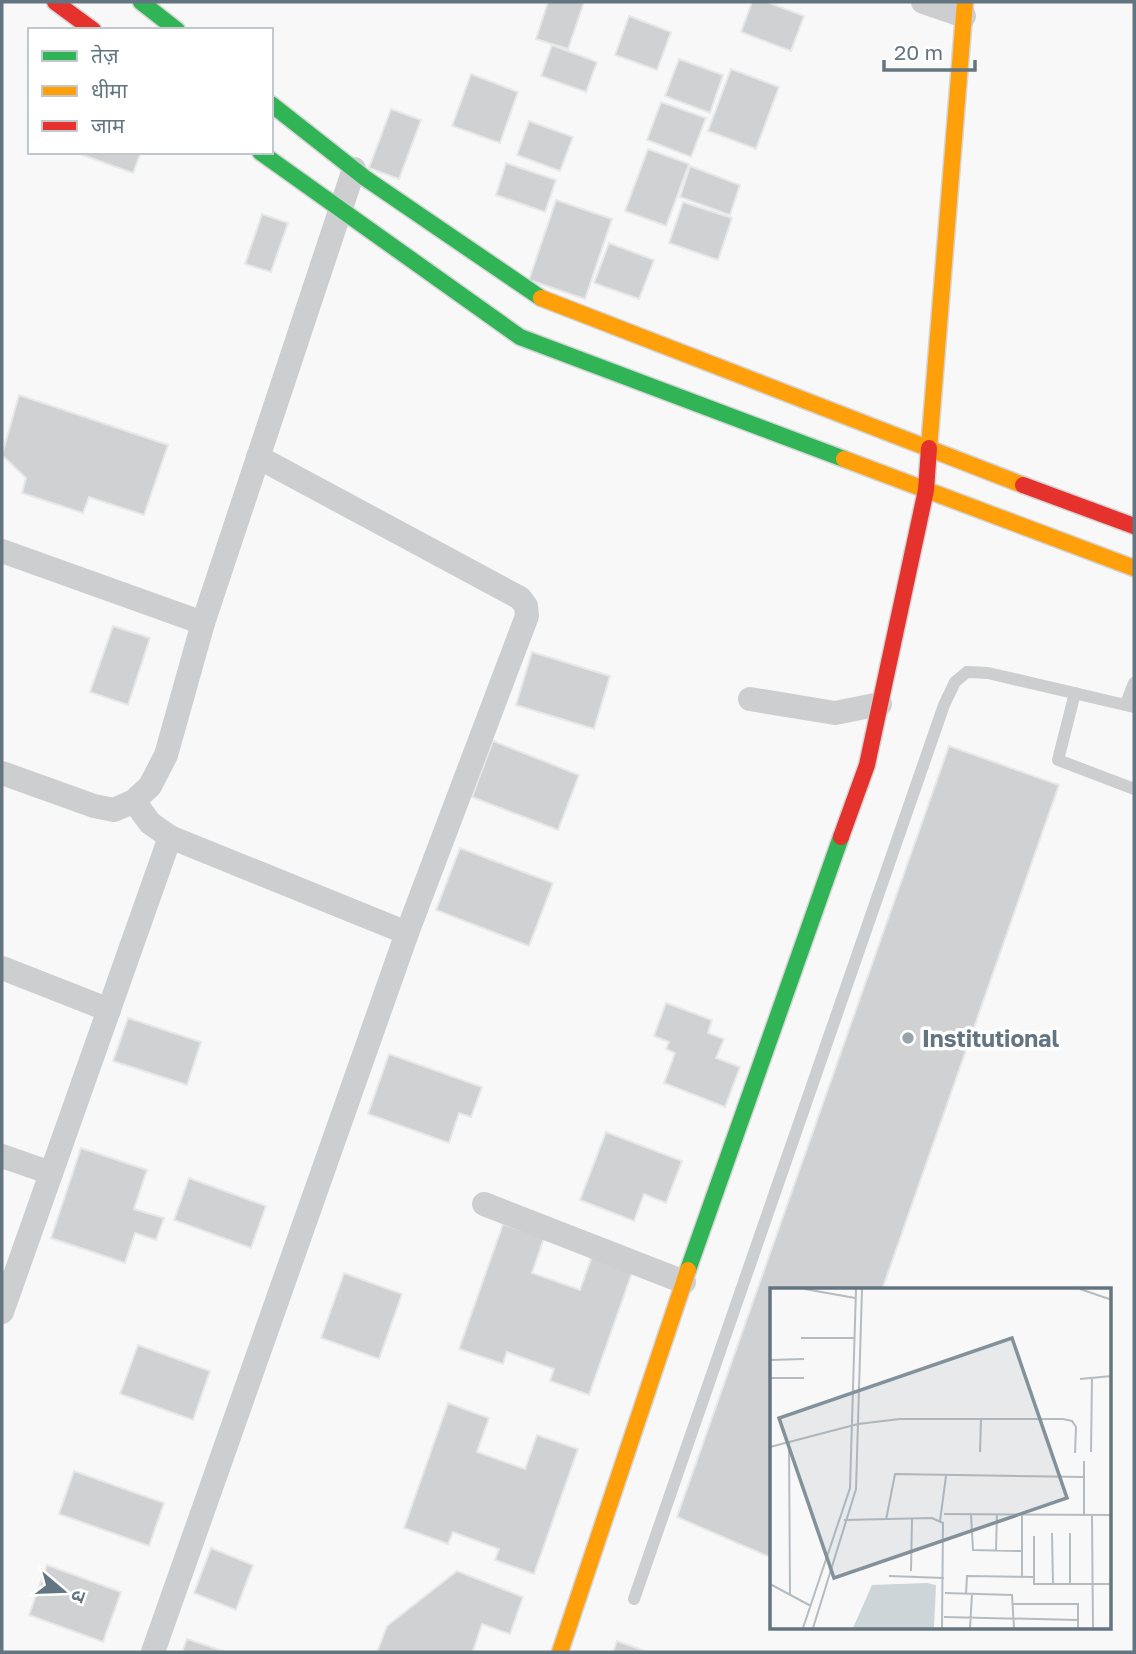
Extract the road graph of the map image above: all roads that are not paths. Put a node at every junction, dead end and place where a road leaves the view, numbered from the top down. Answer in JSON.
{"nodes":[{"id":1,"x":55,"y":2,"type":"edge"},
{"id":2,"x":141,"y":2,"type":"edge"},
{"id":3,"x":923,"y":2,"type":"edge"},
{"id":4,"x":965,"y":9,"type":"edge"},
{"id":5,"x":90,"y":28,"type":"edge"},
{"id":6,"x":174,"y":28,"type":"edge"},
{"id":7,"x":273,"y":106,"type":"edge"},
{"id":8,"x":263,"y":154,"type":"edge"},
{"id":9,"x":354,"y":169,"type":"junction"},
{"id":10,"x":340,"y":211,"type":"junction"},
{"id":11,"x":930,"y":450,"type":"junction"},
{"id":12,"x":258,"y":457,"type":"junction"},
{"id":13,"x":926,"y":490,"type":"junction"},
{"id":14,"x":1134,"y":526,"type":"edge"},
{"id":15,"x":2,"y":551,"type":"edge"},
{"id":16,"x":1134,"y":568,"type":"edge"},
{"id":17,"x":203,"y":623,"type":"junction"},
{"id":18,"x":1134,"y":682,"type":"edge"},
{"id":19,"x":1076,"y":693,"type":"junction"},
{"id":20,"x":750,"y":699,"type":"dead end"},
{"id":21,"x":880,"y":704,"type":"junction"},
{"id":22,"x":1130,"y":705,"type":"edge"},
{"id":23,"x":2,"y":773,"type":"edge"},
{"id":24,"x":1134,"y":789,"type":"edge"},
{"id":25,"x":134,"y":801,"type":"junction"},
{"id":26,"x":170,"y":837,"type":"junction"},
{"id":27,"x":407,"y":933,"type":"junction"},
{"id":28,"x":2,"y":968,"type":"edge"},
{"id":29,"x":109,"y":1010,"type":"junction"},
{"id":30,"x":2,"y":1156,"type":"edge"},
{"id":31,"x":51,"y":1173,"type":"junction"},
{"id":32,"x":484,"y":1204,"type":"dead end"},
{"id":33,"x":684,"y":1282,"type":"junction"},
{"id":34,"x":2,"y":1312,"type":"edge"},
{"id":35,"x":634,"y":1599,"type":"dead end"},
{"id":36,"x":153,"y":1652,"type":"edge"},
{"id":37,"x":560,"y":1652,"type":"edge"}],
"edges":[{"from":1,"to":5,"type":"street"},
{"from":2,"to":6,"type":"street"},
{"from":3,"to":4,"type":"street"},
{"from":4,"to":11,"type":"street"},
{"from":7,"to":9,"type":"street"},
{"from":8,"to":10,"type":"street"},
{"from":9,"to":10,"type":"street"},
{"from":9,"to":11,"type":"street"},
{"from":10,"to":12,"type":"street"},
{"from":10,"to":13,"type":"street"},
{"from":11,"to":13,"type":"street"},
{"from":11,"to":14,"type":"street"},
{"from":12,"to":17,"type":"street"},
{"from":12,"to":27,"type":"street"},
{"from":13,"to":16,"type":"street"},
{"from":13,"to":21,"type":"street"},
{"from":15,"to":17,"type":"street"},
{"from":17,"to":25,"type":"street"},
{"from":18,"to":22,"type":"lane"},
{"from":19,"to":22,"type":"lane"},
{"from":19,"to":24,"type":"lane"},
{"from":19,"to":35,"type":"lane"},
{"from":20,"to":21,"type":"street"},
{"from":21,"to":33,"type":"street"},
{"from":23,"to":25,"type":"street"},
{"from":25,"to":26,"type":"street"},
{"from":26,"to":27,"type":"street"},
{"from":26,"to":29,"type":"street"},
{"from":27,"to":36,"type":"street"},
{"from":28,"to":29,"type":"street"},
{"from":29,"to":31,"type":"street"},
{"from":30,"to":31,"type":"street"},
{"from":31,"to":34,"type":"street"},
{"from":32,"to":33,"type":"street"},
{"from":33,"to":37,"type":"street"}]}
